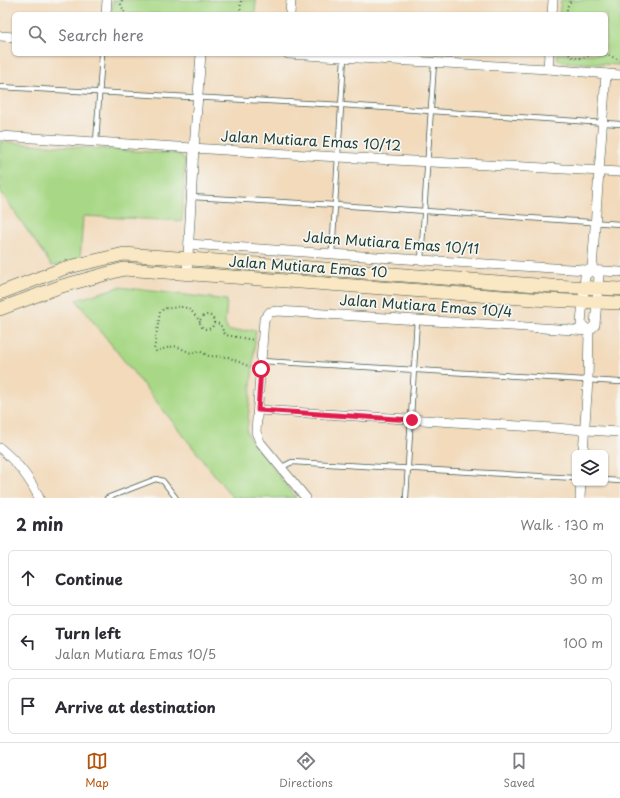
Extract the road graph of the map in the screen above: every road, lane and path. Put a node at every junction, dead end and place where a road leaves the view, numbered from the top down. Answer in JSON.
{"nodes":[{"id":1,"x":107,"y":0,"type":"edge"},
{"id":2,"x":122,"y":0,"type":"edge"},
{"id":3,"x":242,"y":0,"type":"edge"},
{"id":4,"x":291,"y":0,"type":"edge"},
{"id":5,"x":553,"y":0,"type":"edge"},
{"id":6,"x":571,"y":0,"type":"edge"},
{"id":7,"x":106,"y":12,"type":"edge"},
{"id":8,"x":124,"y":12,"type":"edge"},
{"id":9,"x":240,"y":12,"type":"edge"},
{"id":10,"x":290,"y":12,"type":"edge"},
{"id":11,"x":552,"y":12,"type":"edge"},
{"id":12,"x":566,"y":12,"type":"edge"},
{"id":13,"x":0,"y":36,"type":"edge"},
{"id":14,"x":12,"y":37,"type":"edge"},
{"id":15,"x":608,"y":55,"type":"edge"},
{"id":16,"x":102,"y":56,"type":"edge"},
{"id":17,"x":201,"y":56,"type":"edge"},
{"id":18,"x":316,"y":56,"type":"edge"},
{"id":19,"x":549,"y":56,"type":"edge"},
{"id":20,"x":570,"y":56,"type":"edge"},
{"id":21,"x":588,"y":56,"type":"edge"},
{"id":22,"x":344,"y":58,"type":"junction"},
{"id":23,"x":620,"y":60,"type":"edge"},
{"id":24,"x":434,"y":63,"type":"junction"},
{"id":25,"x":548,"y":69,"type":"junction"},
{"id":26,"x":606,"y":74,"type":"junction"},
{"id":27,"x":620,"y":75,"type":"edge"},
{"id":28,"x":0,"y":86,"type":"edge"},
{"id":29,"x":100,"y":93,"type":"junction"},
{"id":30,"x":198,"y":98,"type":"junction"},
{"id":31,"x":342,"y":105,"type":"junction"},
{"id":32,"x":431,"y":111,"type":"junction"},
{"id":33,"x":603,"y":123,"type":"junction"},
{"id":34,"x":620,"y":124,"type":"edge"},
{"id":35,"x":0,"y":136,"type":"edge"},
{"id":36,"x":96,"y":142,"type":"junction"},
{"id":37,"x":194,"y":148,"type":"junction"},
{"id":38,"x":338,"y":157,"type":"junction"},
{"id":39,"x":427,"y":162,"type":"junction"},
{"id":40,"x":599,"y":170,"type":"junction"},
{"id":41,"x":620,"y":172,"type":"edge"},
{"id":42,"x":192,"y":197,"type":"junction"},
{"id":43,"x":336,"y":205,"type":"junction"},
{"id":44,"x":425,"y":211,"type":"junction"},
{"id":45,"x":596,"y":222,"type":"junction"},
{"id":46,"x":620,"y":224,"type":"edge"},
{"id":47,"x":189,"y":244,"type":"junction"},
{"id":48,"x":207,"y":245,"type":"junction"},
{"id":49,"x":332,"y":254,"type":"junction"},
{"id":50,"x":188,"y":259,"type":"junction"},
{"id":51,"x":421,"y":260,"type":"junction"},
{"id":52,"x":206,"y":261,"type":"junction"},
{"id":53,"x":592,"y":269,"type":"junction"},
{"id":54,"x":620,"y":272,"type":"edge"},
{"id":55,"x":187,"y":274,"type":"junction"},
{"id":56,"x":206,"y":276,"type":"junction"},
{"id":57,"x":584,"y":288,"type":"junction"},
{"id":58,"x":598,"y":288,"type":"junction"},
{"id":59,"x":620,"y":289,"type":"edge"},
{"id":60,"x":0,"y":293,"type":"edge"},
{"id":61,"x":582,"y":302,"type":"junction"},
{"id":62,"x":597,"y":302,"type":"junction"},
{"id":63,"x":620,"y":303,"type":"edge"},
{"id":64,"x":0,"y":309,"type":"edge"},
{"id":65,"x":417,"y":320,"type":"junction"},
{"id":66,"x":200,"y":322,"type":"junction"},
{"id":67,"x":214,"y":323,"type":"junction"},
{"id":68,"x":590,"y":330,"type":"junction"},
{"id":69,"x":263,"y":341,"type":"junction"},
{"id":70,"x":261,"y":365,"type":"junction"},
{"id":71,"x":414,"y":370,"type":"junction"},
{"id":72,"x":588,"y":380,"type":"junction"},
{"id":73,"x":620,"y":382,"type":"edge"},
{"id":74,"x":258,"y":410,"type":"junction"},
{"id":75,"x":412,"y":420,"type":"junction"},
{"id":76,"x":585,"y":430,"type":"junction"},
{"id":77,"x":620,"y":432,"type":"edge"},
{"id":78,"x":0,"y":448,"type":"edge"},
{"id":79,"x":583,"y":450,"type":"edge"},
{"id":80,"x":282,"y":467,"type":"junction"},
{"id":81,"x":408,"y":468,"type":"junction"},
{"id":82,"x":572,"y":478,"type":"edge"},
{"id":83,"x":608,"y":480,"type":"edge"},
{"id":84,"x":620,"y":481,"type":"edge"},
{"id":85,"x":581,"y":486,"type":"edge"},
{"id":86,"x":39,"y":498,"type":"edge"},
{"id":87,"x":107,"y":498,"type":"edge"},
{"id":88,"x":176,"y":498,"type":"edge"},
{"id":89,"x":306,"y":498,"type":"edge"},
{"id":90,"x":406,"y":498,"type":"edge"},
{"id":91,"x":580,"y":498,"type":"edge"}],
"edges":[{"from":1,"to":7,"type":"street"},
{"from":2,"to":8,"type":"path"},
{"from":3,"to":9,"type":"path"},
{"from":4,"to":10,"type":"street"},
{"from":5,"to":11,"type":"street"},
{"from":6,"to":12,"type":"path"},
{"from":13,"to":14,"type":"street"},
{"from":15,"to":23,"type":"path"},
{"from":16,"to":29,"type":"lane"},
{"from":17,"to":30,"type":"street"},
{"from":18,"to":22,"type":"street"},
{"from":19,"to":25,"type":"street"},
{"from":20,"to":21,"type":"path"},
{"from":22,"to":24,"type":"street"},
{"from":22,"to":31,"type":"lane"},
{"from":24,"to":25,"type":"street"},
{"from":24,"to":32,"type":"lane"},
{"from":25,"to":26,"type":"street"},
{"from":26,"to":27,"type":"street"},
{"from":26,"to":33,"type":"street"},
{"from":28,"to":29,"type":"lane"},
{"from":29,"to":30,"type":"lane"},
{"from":29,"to":36,"type":"lane"},
{"from":30,"to":31,"type":"lane"},
{"from":30,"to":37,"type":"street"},
{"from":31,"to":32,"type":"lane"},
{"from":31,"to":38,"type":"lane"},
{"from":32,"to":33,"type":"lane"},
{"from":32,"to":39,"type":"lane"},
{"from":33,"to":34,"type":"lane"},
{"from":33,"to":40,"type":"street"},
{"from":35,"to":36,"type":"street","name":"Jalan Mutiara Emas 10/12"},
{"from":36,"to":37,"type":"street","name":"Jalan Mutiara Emas 10/12"},
{"from":37,"to":38,"type":"street","name":"Jalan Mutiara Emas 10/12"},
{"from":37,"to":42,"type":"street"},
{"from":38,"to":39,"type":"street","name":"Jalan Mutiara Emas 10/12"},
{"from":38,"to":43,"type":"lane"},
{"from":39,"to":40,"type":"street","name":"Jalan Mutiara Emas 10/12"},
{"from":39,"to":44,"type":"lane"},
{"from":40,"to":41,"type":"street","name":"Jalan Mutiara Emas 10/12"},
{"from":40,"to":45,"type":"street"},
{"from":42,"to":43,"type":"lane"},
{"from":42,"to":47,"type":"street"},
{"from":43,"to":44,"type":"lane"},
{"from":43,"to":49,"type":"lane"},
{"from":44,"to":45,"type":"lane"},
{"from":44,"to":51,"type":"lane"},
{"from":45,"to":46,"type":"lane"},
{"from":45,"to":53,"type":"street"},
{"from":47,"to":48,"type":"street","name":"Jalan Mutiara Emas 10/11"},
{"from":47,"to":50,"type":"street"},
{"from":48,"to":49,"type":"street","name":"Jalan Mutiara Emas 10/11"},
{"from":48,"to":52,"type":"street"},
{"from":49,"to":51,"type":"street","name":"Jalan Mutiara Emas 10/11"},
{"from":50,"to":52,"type":"street","name":"Jalan Mutiara Emas 10"},
{"from":50,"to":55,"type":"street"},
{"from":50,"to":60,"type":"street","name":"Jalan Mutiara Emas 10"},
{"from":51,"to":53,"type":"street","name":"Jalan Mutiara Emas 10/11"},
{"from":52,"to":56,"type":"street"},
{"from":52,"to":57,"type":"street","name":"Jalan Mutiara Emas 10"},
{"from":53,"to":54,"type":"street","name":"Jalan Mutiara Emas 10/11"},
{"from":53,"to":57,"type":"street"},
{"from":53,"to":58,"type":"street"},
{"from":55,"to":56,"type":"street","name":"Jalan Mutiara Emas 10"},
{"from":55,"to":64,"type":"street","name":"Jalan Mutiara Emas 10"},
{"from":56,"to":61,"type":"street","name":"Jalan Mutiara Emas 10"},
{"from":57,"to":58,"type":"street","name":"Jalan Mutiara Emas 10"},
{"from":57,"to":61,"type":"street"},
{"from":58,"to":59,"type":"street","name":"Jalan Mutiara Emas 10"},
{"from":58,"to":62,"type":"street"},
{"from":61,"to":62,"type":"street","name":"Jalan Mutiara Emas 10"},
{"from":61,"to":68,"type":"street"},
{"from":62,"to":63,"type":"street","name":"Jalan Mutiara Emas 10"},
{"from":62,"to":68,"type":"street"},
{"from":65,"to":68,"type":"street","name":"Jalan Mutiara Emas 10/4"},
{"from":65,"to":69,"type":"street","name":"Jalan Mutiara Emas 10/4"},
{"from":65,"to":71,"type":"lane"},
{"from":66,"to":67,"type":"path"},
{"from":66,"to":67,"type":"path"},
{"from":66,"to":70,"type":"path"},
{"from":67,"to":69,"type":"path"},
{"from":68,"to":72,"type":"street"},
{"from":69,"to":70,"type":"street"},
{"from":70,"to":71,"type":"lane"},
{"from":70,"to":74,"type":"street"},
{"from":71,"to":72,"type":"lane"},
{"from":71,"to":75,"type":"lane"},
{"from":72,"to":73,"type":"lane"},
{"from":72,"to":76,"type":"street"},
{"from":74,"to":75,"type":"street"},
{"from":74,"to":80,"type":"street"},
{"from":75,"to":76,"type":"street"},
{"from":75,"to":81,"type":"lane"},
{"from":76,"to":77,"type":"street"},
{"from":76,"to":79,"type":"street"},
{"from":78,"to":86,"type":"street"},
{"from":80,"to":81,"type":"lane"},
{"from":80,"to":89,"type":"street"},
{"from":81,"to":82,"type":"lane"},
{"from":81,"to":90,"type":"lane"},
{"from":83,"to":84,"type":"lane"},
{"from":85,"to":91,"type":"street"},
{"from":87,"to":88,"type":"lane"}]}
